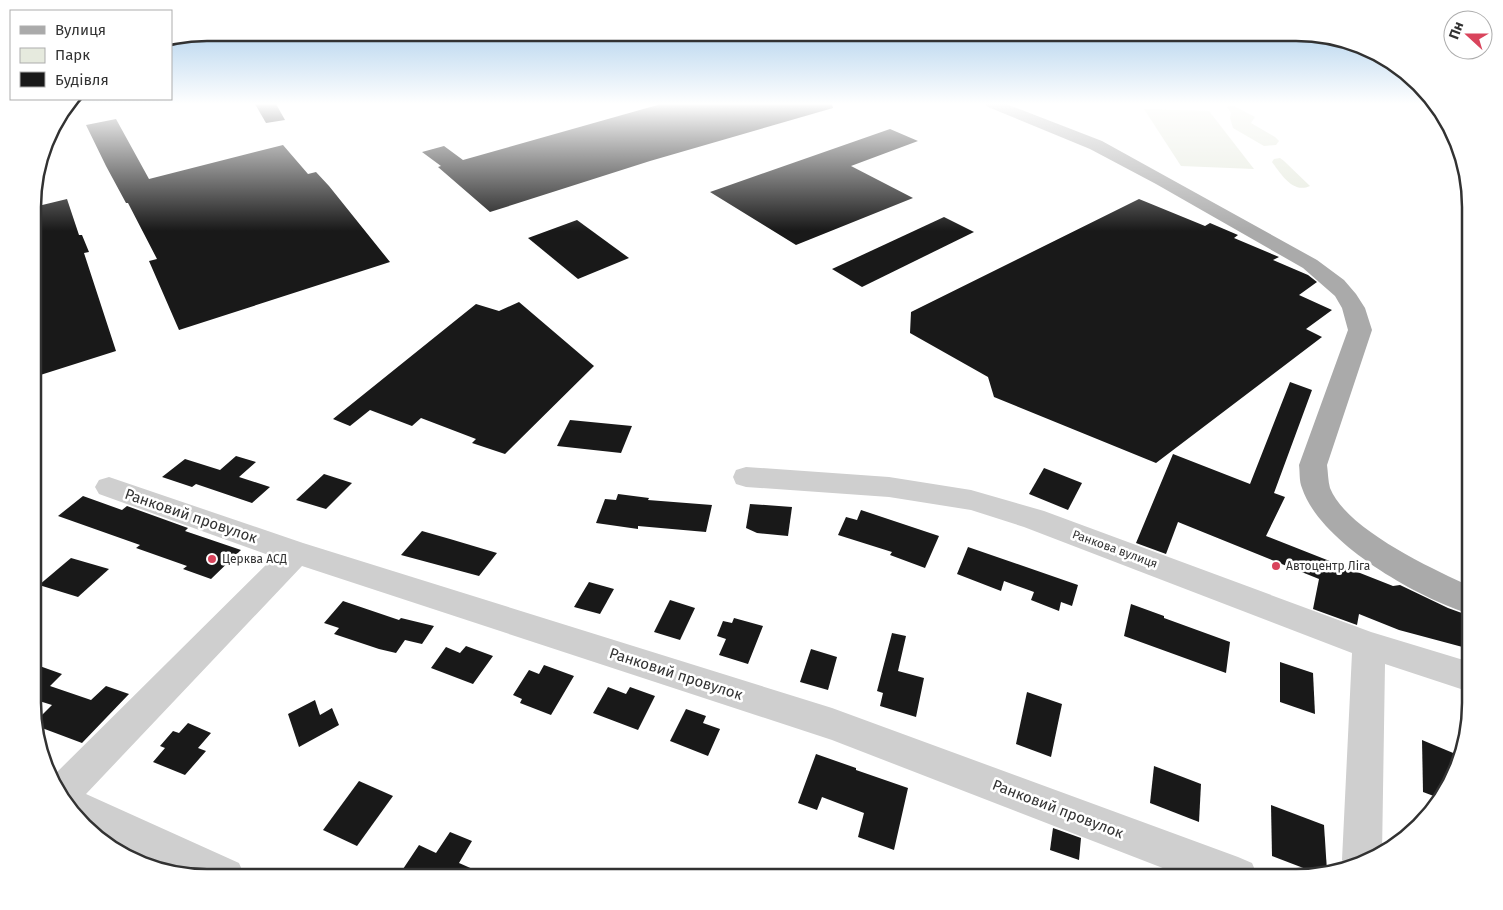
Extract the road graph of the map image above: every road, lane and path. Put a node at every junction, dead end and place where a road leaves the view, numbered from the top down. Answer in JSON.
{"nodes":[{"id":1,"x":1099,"y":146,"type":"edge"},
{"id":2,"x":746,"y":477,"type":"dead end"},
{"id":3,"x":109,"y":487,"type":"dead end"},
{"id":4,"x":297,"y":553,"type":"junction"},
{"id":5,"x":1461,"y":597,"type":"edge"},
{"id":6,"x":1369,"y":645,"type":"junction"},
{"id":7,"x":1461,"y":675,"type":"edge"},
{"id":8,"x":66,"y":790,"type":"edge"},
{"id":9,"x":83,"y":813,"type":"edge"},
{"id":10,"x":1362,"y":855,"type":"edge"},
{"id":11,"x":1214,"y":868,"type":"edge"},
{"id":12,"x":205,"y":869,"type":"edge"}],
"edges":[{"from":1,"to":5,"type":"main road"},
{"from":2,"to":6,"type":"street","name":"Ранкова вулиця"},
{"from":3,"to":4,"type":"street","name":"Ранковий провулок"},
{"from":4,"to":8,"type":"street"},
{"from":4,"to":11,"type":"street","name":"Ранковий провулок"},
{"from":6,"to":7,"type":"street","name":"Ранкова вулиця"},
{"from":6,"to":10,"type":"street"},
{"from":9,"to":12,"type":"street"}]}
